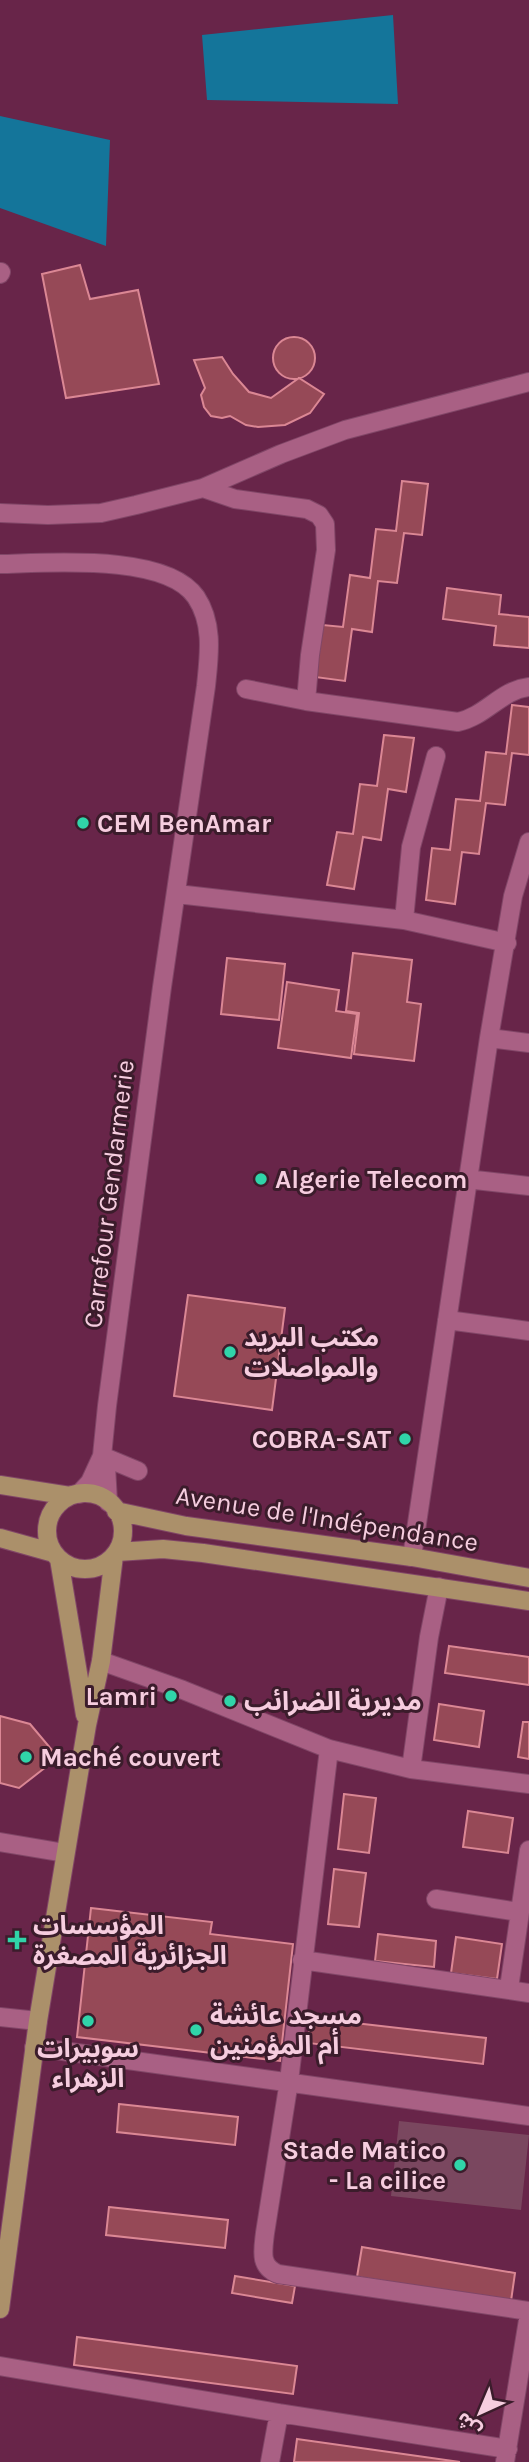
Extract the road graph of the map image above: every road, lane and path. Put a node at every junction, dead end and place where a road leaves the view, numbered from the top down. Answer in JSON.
{"nodes":[{"id":1,"x":529,"y":383,"type":"edge"},
{"id":2,"x":203,"y":488,"type":"junction"},
{"id":3,"x":0,"y":513,"type":"edge"},
{"id":4,"x":0,"y":564,"type":"edge"},
{"id":5,"x":529,"y":687,"type":"edge"},
{"id":6,"x":246,"y":689,"type":"dead end"},
{"id":7,"x":306,"y":701,"type":"junction"},
{"id":8,"x":436,"y":756,"type":"dead end"},
{"id":9,"x":529,"y":842,"type":"edge"},
{"id":10,"x":177,"y":894,"type":"junction"},
{"id":11,"x":521,"y":897,"type":"edge"},
{"id":12,"x":404,"y":920,"type":"junction"},
{"id":13,"x":507,"y":943,"type":"junction"},
{"id":14,"x":489,"y":1038,"type":"junction"},
{"id":15,"x":529,"y":1043,"type":"edge"},
{"id":16,"x":466,"y":1179,"type":"junction"},
{"id":17,"x":529,"y":1186,"type":"edge"},
{"id":18,"x":447,"y":1320,"type":"junction"},
{"id":19,"x":529,"y":1331,"type":"edge"},
{"id":20,"x":102,"y":1456,"type":"junction"},
{"id":21,"x":138,"y":1471,"type":"dead end"},
{"id":22,"x":0,"y":1485,"type":"edge"},
{"id":23,"x":74,"y":1495,"type":"junction"},
{"id":24,"x":112,"y":1506,"type":"junction"},
{"id":25,"x":0,"y":1538,"type":"edge"},
{"id":26,"x":115,"y":1554,"type":"junction"},
{"id":27,"x":56,"y":1556,"type":"junction"},
{"id":28,"x":412,"y":1557,"type":"junction"},
{"id":29,"x":529,"y":1578,"type":"edge"},
{"id":30,"x":439,"y":1587,"type":"junction"},
{"id":31,"x":529,"y":1601,"type":"edge"},
{"id":32,"x":101,"y":1661,"type":"junction"},
{"id":33,"x":87,"y":1725,"type":"junction"},
{"id":34,"x":329,"y":1749,"type":"junction"},
{"id":35,"x":411,"y":1769,"type":"junction"},
{"id":36,"x":529,"y":1784,"type":"edge"},
{"id":37,"x":0,"y":1842,"type":"edge"},
{"id":38,"x":529,"y":1850,"type":"edge"},
{"id":39,"x":65,"y":1853,"type":"junction"},
{"id":40,"x":436,"y":1899,"type":"dead end"},
{"id":41,"x":519,"y":1912,"type":"junction"},
{"id":42,"x":302,"y":1960,"type":"junction"},
{"id":43,"x":509,"y":1988,"type":"junction"},
{"id":44,"x":529,"y":1993,"type":"edge"},
{"id":45,"x":0,"y":2017,"type":"edge"},
{"id":46,"x":38,"y":2021,"type":"junction"},
{"id":47,"x":34,"y":2047,"type":"junction"},
{"id":48,"x":289,"y":2081,"type":"junction"},
{"id":49,"x":529,"y":2116,"type":"edge"},
{"id":50,"x":0,"y":2309,"type":"edge"},
{"id":51,"x":529,"y":2312,"type":"edge"},
{"id":52,"x":0,"y":2366,"type":"edge"},
{"id":53,"x":279,"y":2413,"type":"junction"},
{"id":54,"x":507,"y":2455,"type":"edge"},
{"id":55,"x":270,"y":2462,"type":"edge"}],
"edges":[{"from":1,"to":2,"type":"street"},
{"from":2,"to":3,"type":"street"},
{"from":2,"to":7,"type":"street"},
{"from":4,"to":10,"type":"street","name":"Carrefour Gendarmerie"},
{"from":5,"to":7,"type":"street"},
{"from":6,"to":7,"type":"street"},
{"from":8,"to":12,"type":"street"},
{"from":9,"to":11,"type":"street"},
{"from":10,"to":12,"type":"street"},
{"from":10,"to":20,"type":"street","name":"Carrefour Gendarmerie"},
{"from":11,"to":13,"type":"street"},
{"from":12,"to":13,"type":"street"},
{"from":13,"to":14,"type":"street"},
{"from":14,"to":15,"type":"street"},
{"from":14,"to":16,"type":"street"},
{"from":16,"to":17,"type":"street"},
{"from":16,"to":18,"type":"street"},
{"from":18,"to":19,"type":"street"},
{"from":18,"to":28,"type":"street"},
{"from":20,"to":21,"type":"street"},
{"from":20,"to":23,"type":"street"},
{"from":20,"to":24,"type":"street","name":"Carrefour Gendarmerie"},
{"from":22,"to":23,"type":"main road"},
{"from":23,"to":24,"type":"main road"},
{"from":23,"to":27,"type":"main road"},
{"from":24,"to":26,"type":"main road","name":"Carrefour Gendarmerie"},
{"from":24,"to":28,"type":"main road","name":"Avenue de l'Indépendance"},
{"from":25,"to":27,"type":"main road"},
{"from":26,"to":27,"type":"main road"},
{"from":26,"to":30,"type":"main road","name":"Avenue de l'Indépendance"},
{"from":26,"to":32,"type":"main road","name":"Carrefour Gendarmerie"},
{"from":27,"to":33,"type":"main road"},
{"from":28,"to":29,"type":"main road","name":"Avenue de l'Indépendance"},
{"from":30,"to":31,"type":"main road","name":"Avenue de l'Indépendance"},
{"from":30,"to":35,"type":"street"},
{"from":32,"to":33,"type":"main road","name":"Carrefour Gendarmerie"},
{"from":32,"to":34,"type":"street"},
{"from":33,"to":39,"type":"main road","name":"Carrefour Gendarmerie"},
{"from":34,"to":35,"type":"street"},
{"from":34,"to":42,"type":"street"},
{"from":35,"to":36,"type":"street"},
{"from":37,"to":39,"type":"street"},
{"from":38,"to":41,"type":"street"},
{"from":39,"to":46,"type":"main road","name":"Carrefour Gendarmerie"},
{"from":40,"to":41,"type":"street"},
{"from":41,"to":43,"type":"street"},
{"from":42,"to":43,"type":"street"},
{"from":42,"to":48,"type":"street"},
{"from":43,"to":44,"type":"street"},
{"from":45,"to":46,"type":"street"},
{"from":46,"to":47,"type":"main road","name":"Carrefour Gendarmerie"},
{"from":47,"to":48,"type":"street"},
{"from":47,"to":50,"type":"main road","name":"Carrefour Gendarmerie"},
{"from":48,"to":49,"type":"street"},
{"from":48,"to":51,"type":"street"},
{"from":51,"to":54,"type":"street"},
{"from":52,"to":53,"type":"street"},
{"from":53,"to":54,"type":"street"},
{"from":53,"to":55,"type":"street"}]}
